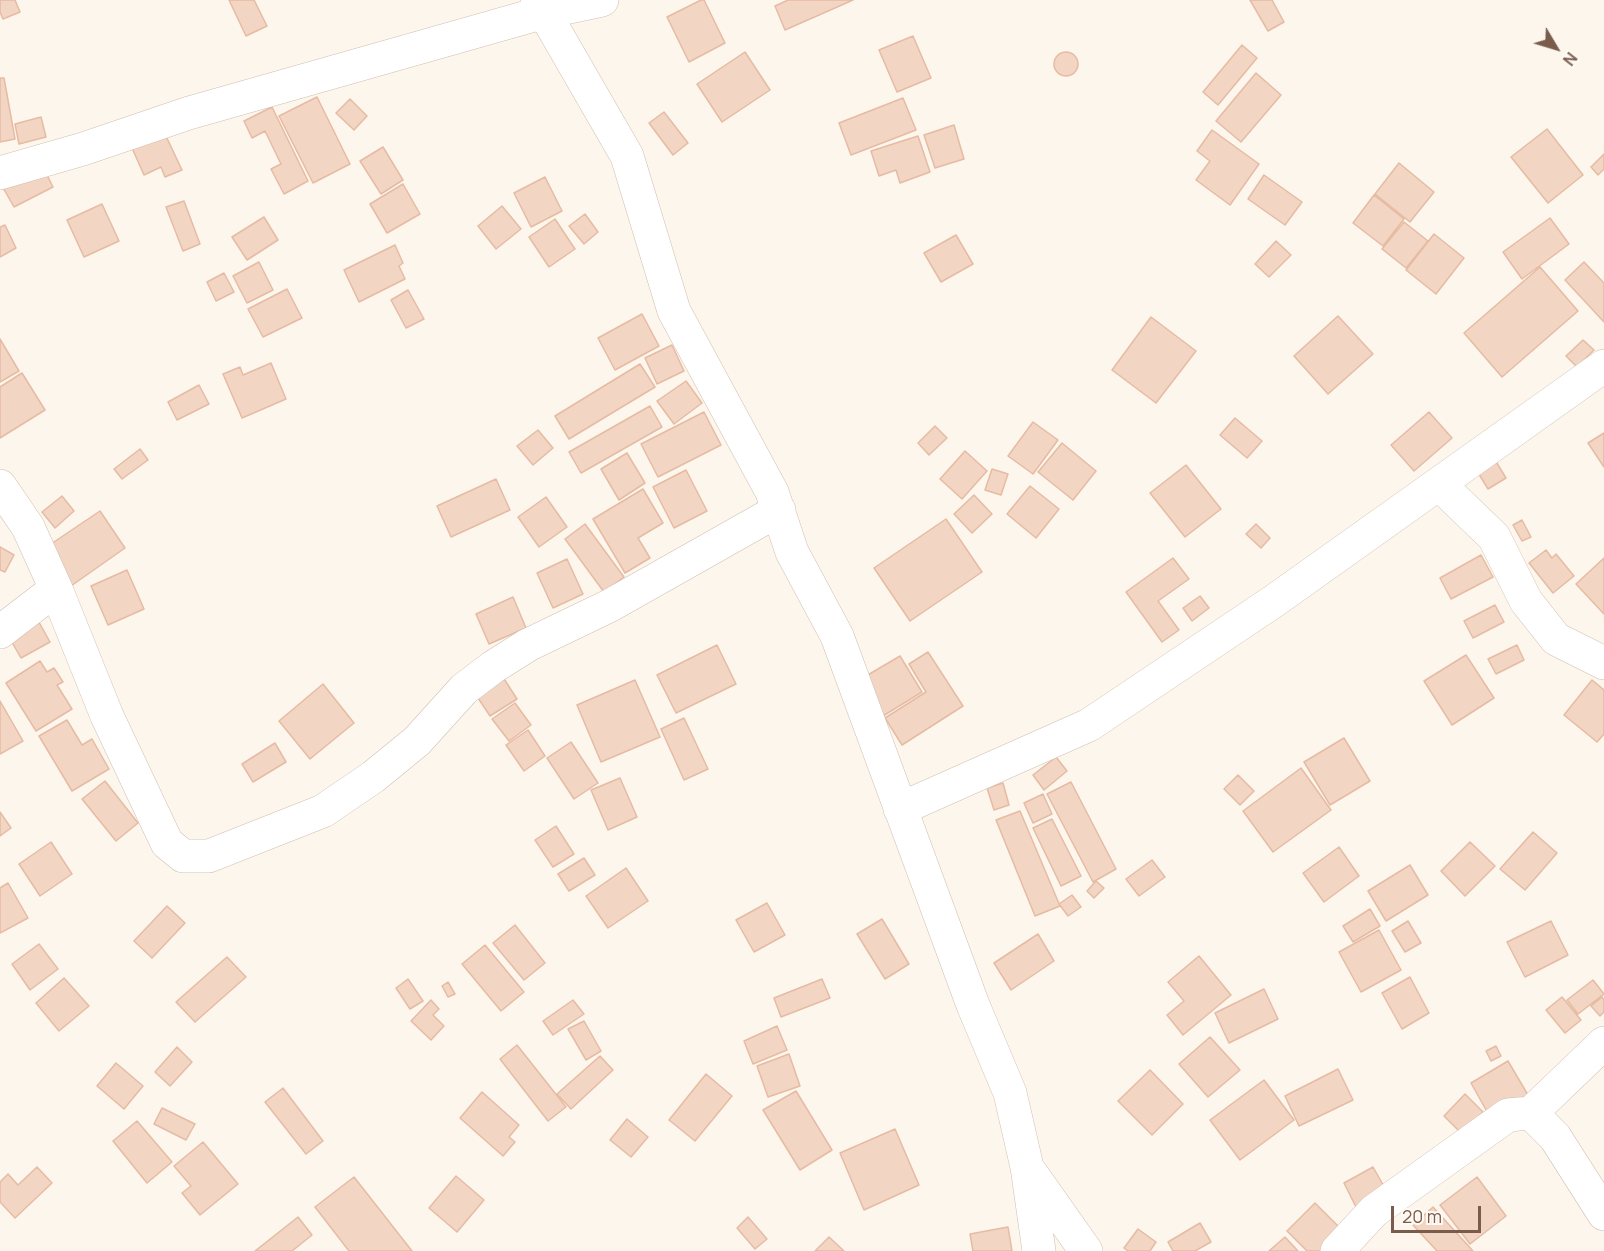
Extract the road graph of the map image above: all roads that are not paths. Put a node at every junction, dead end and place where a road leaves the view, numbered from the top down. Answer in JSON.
{"nodes":[{"id":1,"x":602,"y":0,"type":"edge"},
{"id":2,"x":541,"y":6,"type":"edge"},
{"id":3,"x":0,"y":173,"type":"edge"},
{"id":4,"x":1604,"y":366,"type":"edge"},
{"id":5,"x":1439,"y":484,"type":"junction"},
{"id":6,"x":0,"y":486,"type":"edge"},
{"id":7,"x":778,"y":510,"type":"junction"},
{"id":8,"x":56,"y":589,"type":"junction"},
{"id":9,"x":0,"y":632,"type":"edge"},
{"id":10,"x":1604,"y":663,"type":"edge"},
{"id":11,"x":900,"y":809,"type":"junction"},
{"id":12,"x":1604,"y":1043,"type":"edge"},
{"id":13,"x":1531,"y":1113,"type":"junction"},
{"id":14,"x":1027,"y":1167,"type":"junction"},
{"id":15,"x":1604,"y":1214,"type":"edge"},
{"id":16,"x":1039,"y":1251,"type":"edge"},
{"id":17,"x":1086,"y":1251,"type":"edge"},
{"id":18,"x":1337,"y":1251,"type":"edge"}],
"edges":[{"from":1,"to":2,"type":"street"},
{"from":2,"to":3,"type":"street"},
{"from":2,"to":7,"type":"street"},
{"from":4,"to":5,"type":"street"},
{"from":5,"to":10,"type":"street"},
{"from":5,"to":11,"type":"street"},
{"from":6,"to":8,"type":"street"},
{"from":7,"to":8,"type":"street"},
{"from":7,"to":11,"type":"street"},
{"from":8,"to":9,"type":"street"},
{"from":11,"to":14,"type":"street"},
{"from":12,"to":13,"type":"street"},
{"from":13,"to":15,"type":"street"},
{"from":13,"to":18,"type":"street"},
{"from":14,"to":16,"type":"street"},
{"from":14,"to":17,"type":"street"}]}
